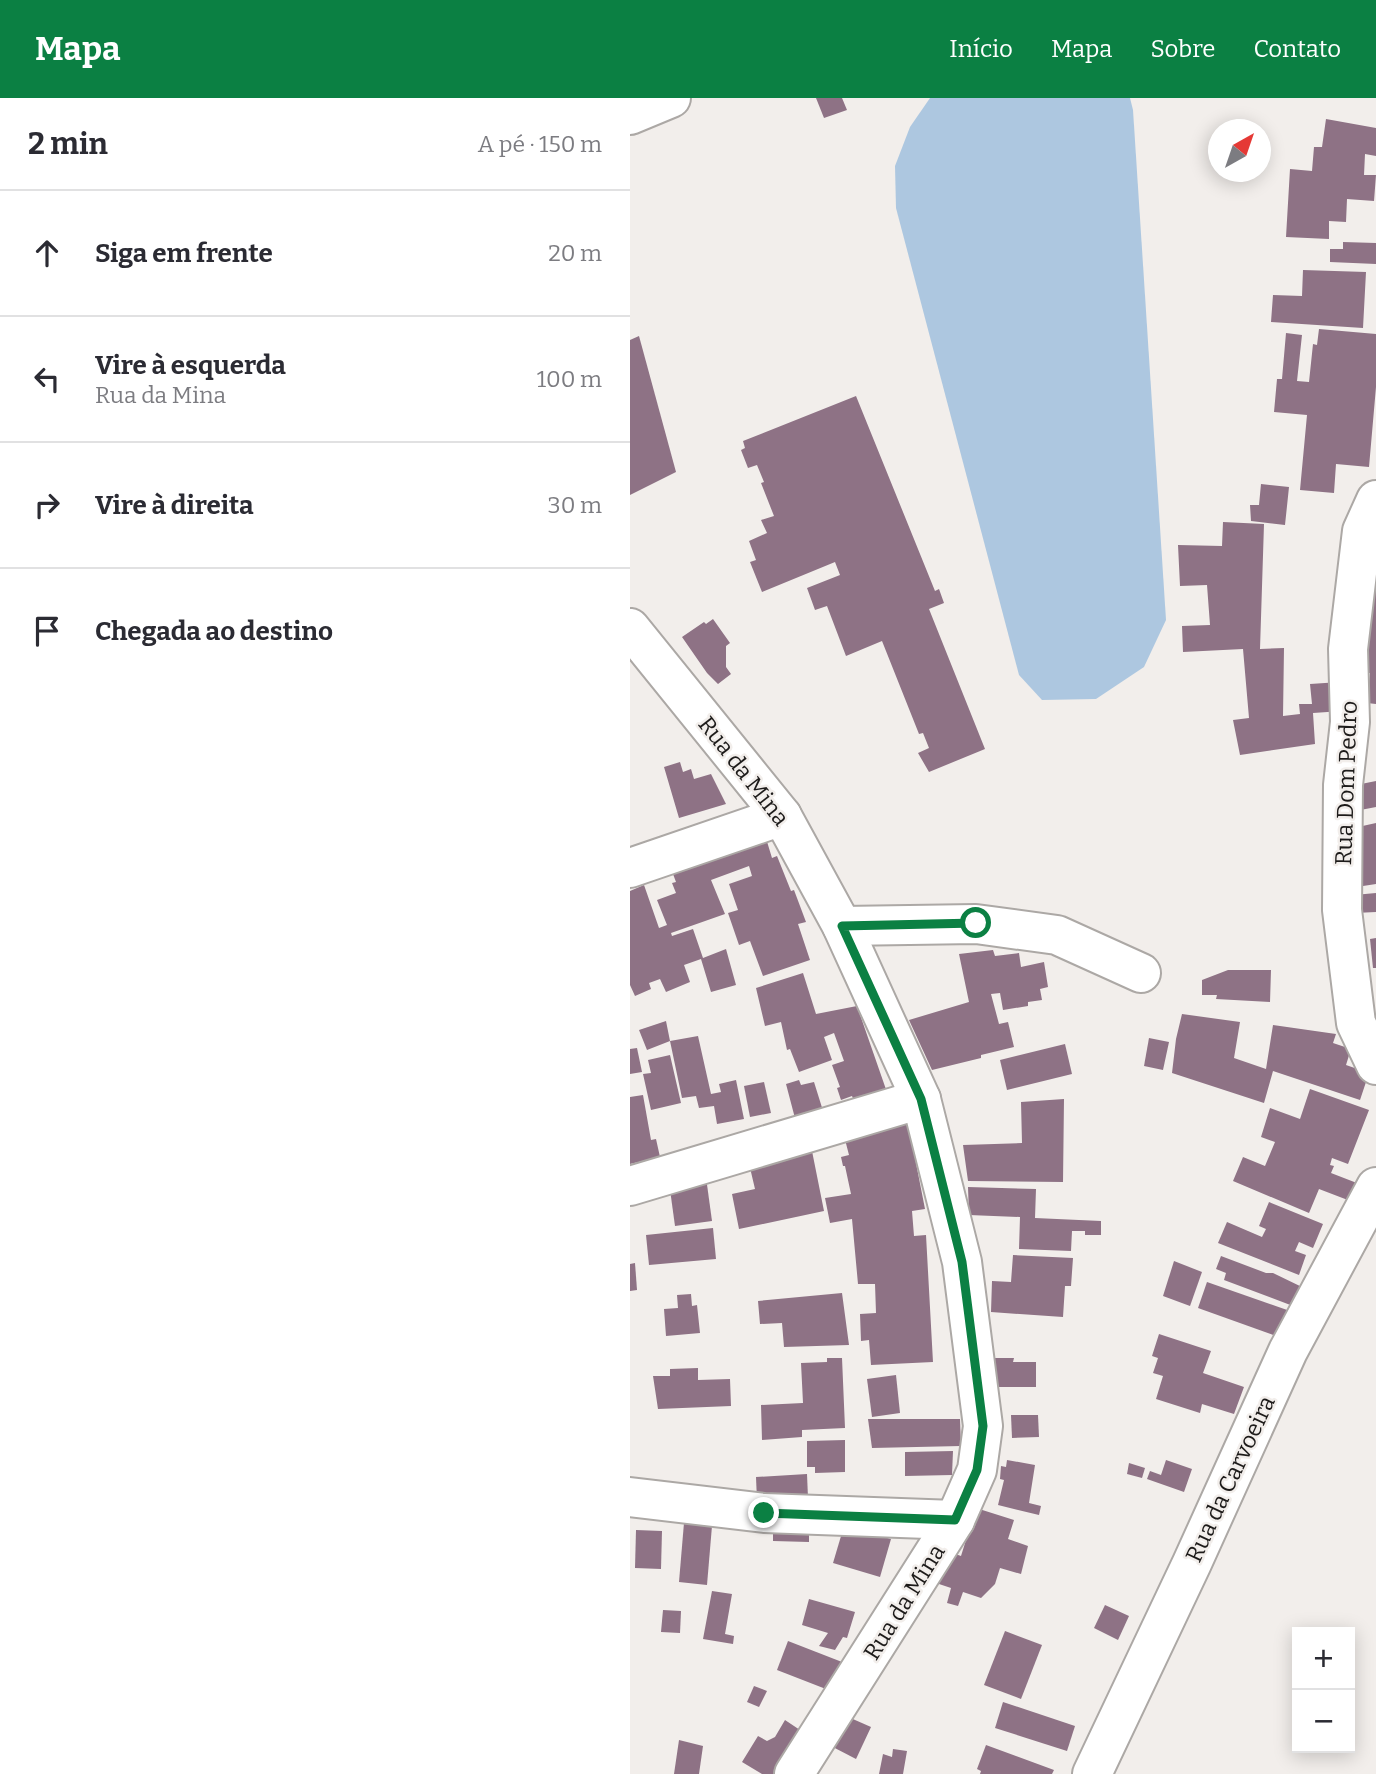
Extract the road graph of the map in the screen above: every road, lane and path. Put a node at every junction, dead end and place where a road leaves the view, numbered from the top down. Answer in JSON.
{"nodes":[{"id":1,"x":671,"y":98,"type":"edge"},
{"id":2,"x":630,"y":115,"type":"edge"},
{"id":3,"x":1376,"y":500,"type":"edge"},
{"id":4,"x":630,"y":628,"type":"edge"},
{"id":5,"x":782,"y":816,"type":"junction"},
{"id":6,"x":630,"y":867,"type":"edge"},
{"id":7,"x":842,"y":926,"type":"junction"},
{"id":8,"x":1141,"y":973,"type":"dead end"},
{"id":9,"x":1376,"y":1065,"type":"edge"},
{"id":10,"x":921,"y":1099,"type":"junction"},
{"id":11,"x":630,"y":1186,"type":"edge"},
{"id":12,"x":1376,"y":1187,"type":"edge"},
{"id":13,"x":630,"y":1497,"type":"edge"},
{"id":14,"x":955,"y":1520,"type":"junction"},
{"id":15,"x":794,"y":1774,"type":"edge"},
{"id":16,"x":1091,"y":1774,"type":"edge"}],
"edges":[{"from":1,"to":2,"type":"street"},
{"from":3,"to":9,"type":"street","name":"Rua Dom Pedro"},
{"from":4,"to":5,"type":"street","name":"Rua da Mina"},
{"from":5,"to":6,"type":"street"},
{"from":5,"to":7,"type":"street","name":"Rua da Mina"},
{"from":7,"to":8,"type":"street"},
{"from":7,"to":10,"type":"street","name":"Rua da Mina"},
{"from":10,"to":11,"type":"street"},
{"from":10,"to":14,"type":"street","name":"Rua da Mina"},
{"from":12,"to":16,"type":"street","name":"Rua da Carvoeira"},
{"from":13,"to":14,"type":"street"},
{"from":14,"to":15,"type":"street","name":"Rua da Mina"}]}
